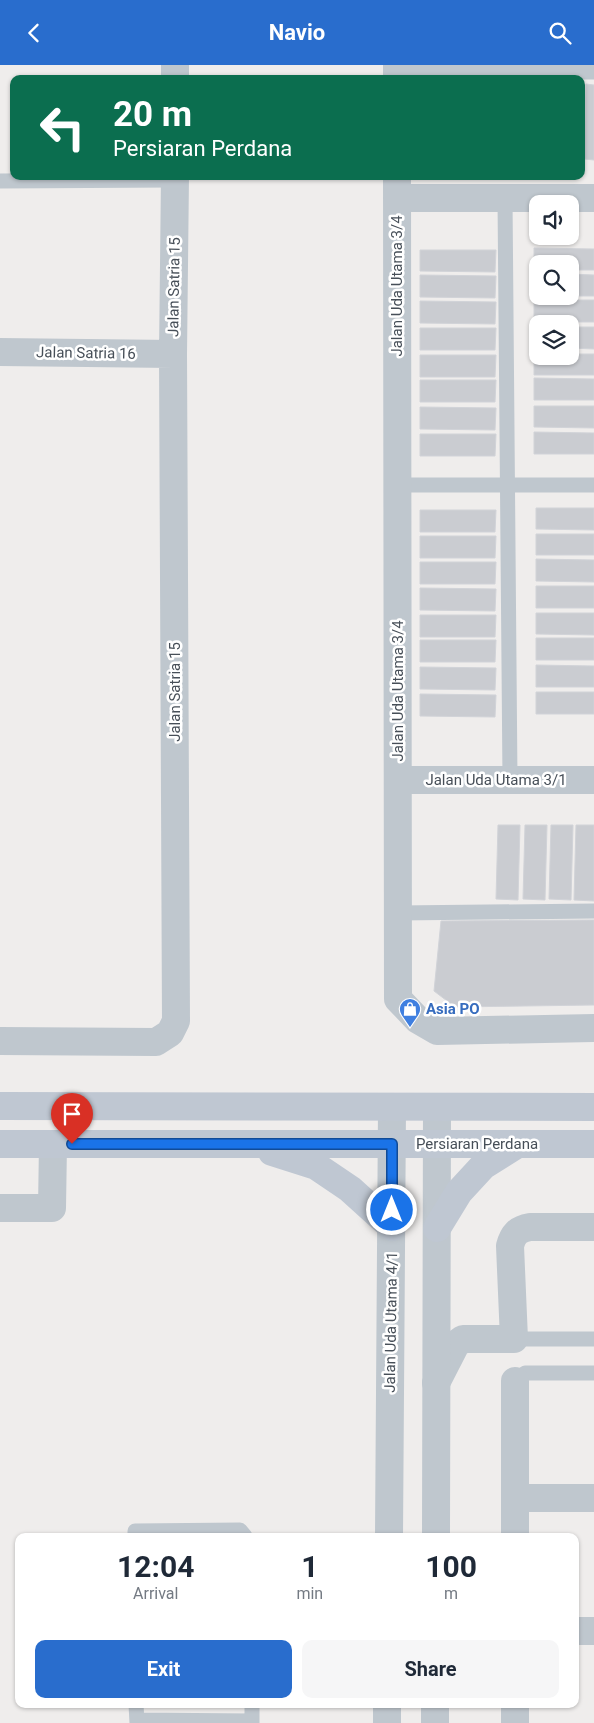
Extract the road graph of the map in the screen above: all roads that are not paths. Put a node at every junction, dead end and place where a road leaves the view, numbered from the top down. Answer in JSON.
{"nodes":[{"id":1,"x":397,"y":72,"type":"edge"},
{"id":2,"x":594,"y":72,"type":"edge"},
{"id":3,"x":59,"y":180,"type":"edge"},
{"id":4,"x":176,"y":180,"type":"edge"},
{"id":5,"x":0,"y":181,"type":"edge"},
{"id":6,"x":397,"y":187,"type":"edge"},
{"id":7,"x":594,"y":198,"type":"edge"},
{"id":8,"x":505,"y":199,"type":"junction"},
{"id":9,"x":0,"y":352,"type":"edge"},
{"id":10,"x":173,"y":354,"type":"junction"},
{"id":11,"x":397,"y":485,"type":"junction"},
{"id":12,"x":507,"y":485,"type":"junction"},
{"id":13,"x":594,"y":485,"type":"edge"},
{"id":14,"x":398,"y":780,"type":"junction"},
{"id":15,"x":510,"y":780,"type":"junction"},
{"id":16,"x":594,"y":780,"type":"edge"},
{"id":17,"x":594,"y":911,"type":"edge"},
{"id":18,"x":398,"y":913,"type":"junction"},
{"id":19,"x":594,"y":1028,"type":"edge"},
{"id":20,"x":0,"y":1041,"type":"edge"},
{"id":21,"x":0,"y":1106,"type":"edge"},
{"id":22,"x":392,"y":1107,"type":"junction"},
{"id":23,"x":437,"y":1107,"type":"junction"},
{"id":24,"x":594,"y":1107,"type":"edge"},
{"id":25,"x":0,"y":1144,"type":"edge"},
{"id":26,"x":53,"y":1144,"type":"junction"},
{"id":27,"x":247,"y":1144,"type":"junction"},
{"id":28,"x":392,"y":1144,"type":"junction"},
{"id":29,"x":437,"y":1144,"type":"junction"},
{"id":30,"x":518,"y":1144,"type":"junction"},
{"id":31,"x":594,"y":1144,"type":"edge"},
{"id":32,"x":0,"y":1208,"type":"edge"},
{"id":33,"x":392,"y":1227,"type":"junction"},
{"id":34,"x":594,"y":1227,"type":"edge"},
{"id":35,"x":437,"y":1228,"type":"junction"},
{"id":36,"x":514,"y":1339,"type":"junction"},
{"id":37,"x":594,"y":1339,"type":"edge"},
{"id":38,"x":594,"y":1373,"type":"edge"},
{"id":39,"x":515,"y":1381,"type":"joint"},
{"id":40,"x":436,"y":1383,"type":"junction"},
{"id":41,"x":594,"y":1497,"type":"edge"},
{"id":42,"x":515,"y":1498,"type":"junction"},
{"id":43,"x":135,"y":1533,"type":"edge"},
{"id":44,"x":243,"y":1533,"type":"edge"},
{"id":45,"x":389,"y":1533,"type":"edge"},
{"id":46,"x":436,"y":1533,"type":"edge"},
{"id":47,"x":515,"y":1533,"type":"edge"},
{"id":48,"x":579,"y":1631,"type":"edge"},
{"id":49,"x":594,"y":1631,"type":"edge"},
{"id":50,"x":136,"y":1708,"type":"edge"},
{"id":51,"x":252,"y":1708,"type":"edge"},
{"id":52,"x":387,"y":1708,"type":"edge"},
{"id":53,"x":435,"y":1708,"type":"edge"},
{"id":54,"x":515,"y":1708,"type":"edge"},
{"id":55,"x":136,"y":1722,"type":"edge"},
{"id":56,"x":252,"y":1722,"type":"edge"},
{"id":57,"x":387,"y":1723,"type":"edge"},
{"id":58,"x":435,"y":1723,"type":"edge"},
{"id":59,"x":515,"y":1723,"type":"edge"}],
"edges":[{"from":1,"to":2,"type":"lane"},
{"from":3,"to":5,"type":"lane"},
{"from":4,"to":10,"type":"street","name":"Jalan Satria 15"},
{"from":6,"to":8,"type":"street"},
{"from":6,"to":11,"type":"street","name":"Jalan Uda Utama 3/4"},
{"from":7,"to":8,"type":"street"},
{"from":8,"to":12,"type":"lane"},
{"from":9,"to":10,"type":"street","name":"Jalan Satria 16"},
{"from":10,"to":20,"type":"street","name":"Jalan Satria 15"},
{"from":11,"to":12,"type":"lane"},
{"from":11,"to":14,"type":"street","name":"Jalan Uda Utama 3/4"},
{"from":12,"to":13,"type":"lane"},
{"from":12,"to":15,"type":"lane"},
{"from":14,"to":15,"type":"street","name":"Jalan Uda Utama 3/1"},
{"from":14,"to":18,"type":"street","name":"Jalan Uda Utama 3/4"},
{"from":15,"to":16,"type":"street","name":"Jalan Uda Utama 3/1"},
{"from":17,"to":18,"type":"lane"},
{"from":18,"to":19,"type":"street","name":"Jalan Uda Utama 3/4"},
{"from":21,"to":22,"type":"main road"},
{"from":22,"to":23,"type":"main road"},
{"from":22,"to":28,"type":"street","name":"Jalan Uda Utama 4/1"},
{"from":23,"to":24,"type":"main road"},
{"from":23,"to":29,"type":"street"},
{"from":25,"to":26,"type":"main road","name":"Persiaran Perdana"},
{"from":26,"to":27,"type":"main road","name":"Persiaran Perdana"},
{"from":26,"to":32,"type":"street"},
{"from":27,"to":28,"type":"main road","name":"Persiaran Perdana"},
{"from":27,"to":33,"type":"main road"},
{"from":28,"to":29,"type":"main road","name":"Persiaran Perdana"},
{"from":28,"to":33,"type":"street","name":"Jalan Uda Utama 4/1"},
{"from":29,"to":30,"type":"main road","name":"Persiaran Perdana"},
{"from":29,"to":35,"type":"street"},
{"from":30,"to":31,"type":"main road","name":"Persiaran Perdana"},
{"from":30,"to":35,"type":"main road"},
{"from":33,"to":45,"type":"street","name":"Jalan Uda Utama 4/1"},
{"from":34,"to":36,"type":"street"},
{"from":35,"to":40,"type":"street"},
{"from":36,"to":37,"type":"lane"},
{"from":36,"to":40,"type":"street"},
{"from":38,"to":39,"type":"lane"},
{"from":39,"to":42,"type":"street"},
{"from":40,"to":46,"type":"street"},
{"from":41,"to":42,"type":"street"},
{"from":42,"to":47,"type":"street"},
{"from":43,"to":44,"type":"lane"},
{"from":48,"to":49,"type":"street"},
{"from":50,"to":55,"type":"lane"},
{"from":51,"to":56,"type":"lane"},
{"from":52,"to":57,"type":"street"},
{"from":53,"to":58,"type":"street"},
{"from":54,"to":59,"type":"street"},
{"from":55,"to":56,"type":"lane"}]}
